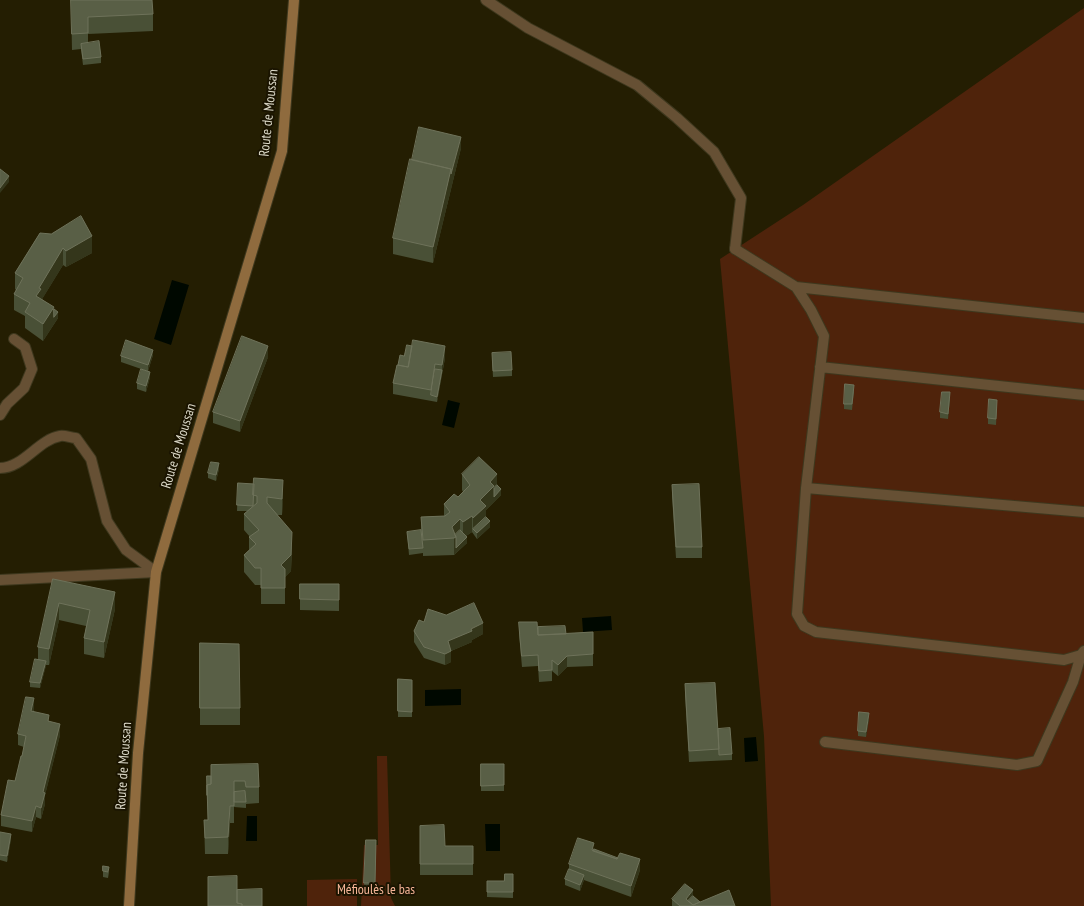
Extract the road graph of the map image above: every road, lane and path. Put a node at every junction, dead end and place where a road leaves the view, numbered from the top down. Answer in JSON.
{"nodes":[{"id":1,"x":294,"y":0,"type":"edge"},
{"id":2,"x":486,"y":0,"type":"edge"},
{"id":3,"x":796,"y":286,"type":"junction"},
{"id":4,"x":1084,"y":318,"type":"edge"},
{"id":5,"x":14,"y":339,"type":"dead end"},
{"id":6,"x":820,"y":367,"type":"junction"},
{"id":7,"x":1084,"y":395,"type":"edge"},
{"id":8,"x":0,"y":415,"type":"edge"},
{"id":9,"x":0,"y":468,"type":"edge"},
{"id":10,"x":806,"y":488,"type":"junction"},
{"id":11,"x":1084,"y":512,"type":"edge"},
{"id":12,"x":156,"y":572,"type":"junction"},
{"id":13,"x":0,"y":580,"type":"edge"},
{"id":14,"x":1082,"y":653,"type":"edge"},
{"id":15,"x":825,"y":742,"type":"dead end"},
{"id":16,"x":129,"y":906,"type":"edge"}],
"edges":[{"from":1,"to":12,"type":"street","name":"Route de Moussan"},
{"from":2,"to":3,"type":"street"},
{"from":3,"to":4,"type":"street"},
{"from":3,"to":6,"type":"street"},
{"from":5,"to":8,"type":"street"},
{"from":6,"to":7,"type":"street"},
{"from":6,"to":10,"type":"street"},
{"from":9,"to":12,"type":"street"},
{"from":10,"to":11,"type":"street"},
{"from":10,"to":14,"type":"street"},
{"from":12,"to":13,"type":"street"},
{"from":12,"to":16,"type":"street","name":"Route de Moussan"},
{"from":14,"to":15,"type":"street"}]}
